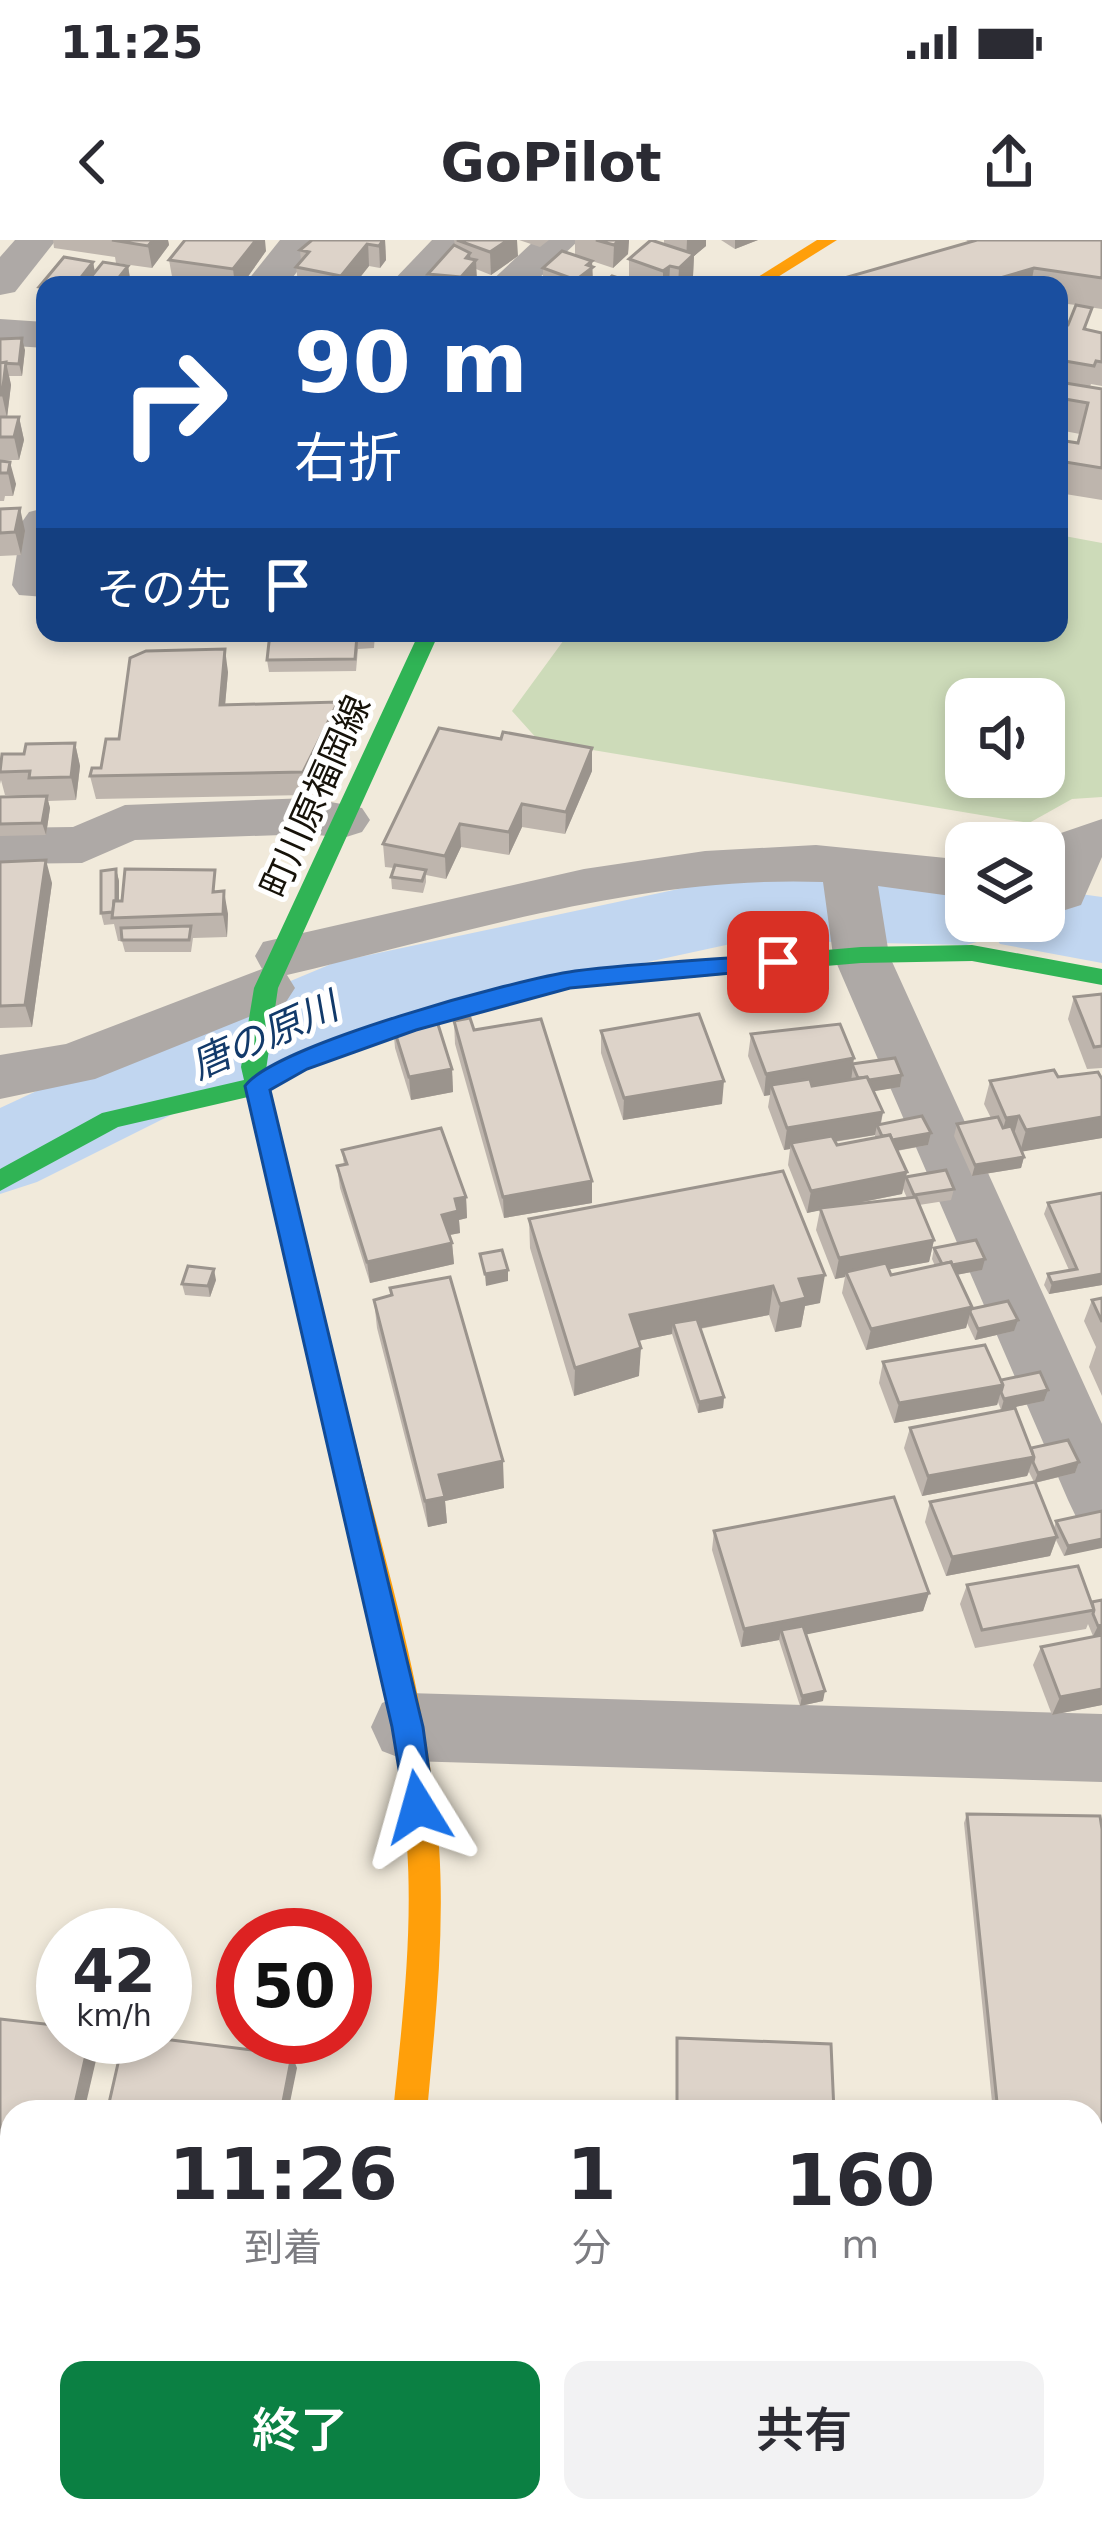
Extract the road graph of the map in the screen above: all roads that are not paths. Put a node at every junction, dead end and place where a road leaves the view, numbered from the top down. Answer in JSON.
{"nodes":[{"id":1,"x":36,"y":240,"type":"edge"},
{"id":2,"x":301,"y":240,"type":"edge"},
{"id":3,"x":454,"y":240,"type":"edge"},
{"id":4,"x":559,"y":240,"type":"edge"},
{"id":5,"x":829,"y":240,"type":"edge"},
{"id":6,"x":272,"y":276,"type":"edge"},
{"id":7,"x":419,"y":276,"type":"edge"},
{"id":8,"x":518,"y":276,"type":"edge"},
{"id":9,"x":768,"y":276,"type":"edge"},
{"id":10,"x":0,"y":283,"type":"edge"},
{"id":11,"x":0,"y":332,"type":"edge"},
{"id":12,"x":36,"y":334,"type":"edge"},
{"id":13,"x":36,"y":553,"type":"edge"},
{"id":14,"x":27,"y":584,"type":"edge"},
{"id":15,"x":425,"y":642,"type":"edge"},
{"id":16,"x":343,"y":820,"type":"junction"},
{"id":17,"x":1102,"y":837,"type":"edge"},
{"id":18,"x":0,"y":846,"type":"edge"},
{"id":19,"x":848,"y":865,"type":"junction"},
{"id":20,"x":945,"y":877,"type":"edge"},
{"id":21,"x":1069,"y":893,"type":"edge"},
{"id":22,"x":861,"y":956,"type":"junction"},
{"id":23,"x":274,"y":972,"type":"junction"},
{"id":24,"x":1102,"y":977,"type":"edge"},
{"id":25,"x":0,"y":1077,"type":"edge"},
{"id":26,"x":255,"y":1077,"type":"junction"},
{"id":27,"x":0,"y":1181,"type":"edge"},
{"id":28,"x":1102,"y":1501,"type":"edge"},
{"id":29,"x":408,"y":1727,"type":"junction"},
{"id":30,"x":1102,"y":1748,"type":"edge"},
{"id":31,"x":411,"y":2100,"type":"edge"}],
"edges":[{"from":1,"to":10,"type":"street"},
{"from":2,"to":6,"type":"street"},
{"from":3,"to":7,"type":"street"},
{"from":4,"to":8,"type":"street"},
{"from":5,"to":9,"type":"main road"},
{"from":11,"to":12,"type":"street"},
{"from":13,"to":14,"type":"street"},
{"from":15,"to":16,"type":"main road","name":"町川原福岡線"},
{"from":16,"to":18,"type":"street"},
{"from":16,"to":23,"type":"main road","name":"町川原福岡線"},
{"from":17,"to":21,"type":"street"},
{"from":19,"to":20,"type":"street"},
{"from":19,"to":22,"type":"street"},
{"from":19,"to":23,"type":"street"},
{"from":22,"to":24,"type":"main road"},
{"from":22,"to":26,"type":"main road"},
{"from":22,"to":28,"type":"street"},
{"from":23,"to":25,"type":"street"},
{"from":23,"to":26,"type":"main road","name":"町川原福岡線"},
{"from":26,"to":27,"type":"main road"},
{"from":26,"to":29,"type":"main road"},
{"from":29,"to":30,"type":"street"},
{"from":29,"to":31,"type":"main road"}]}
